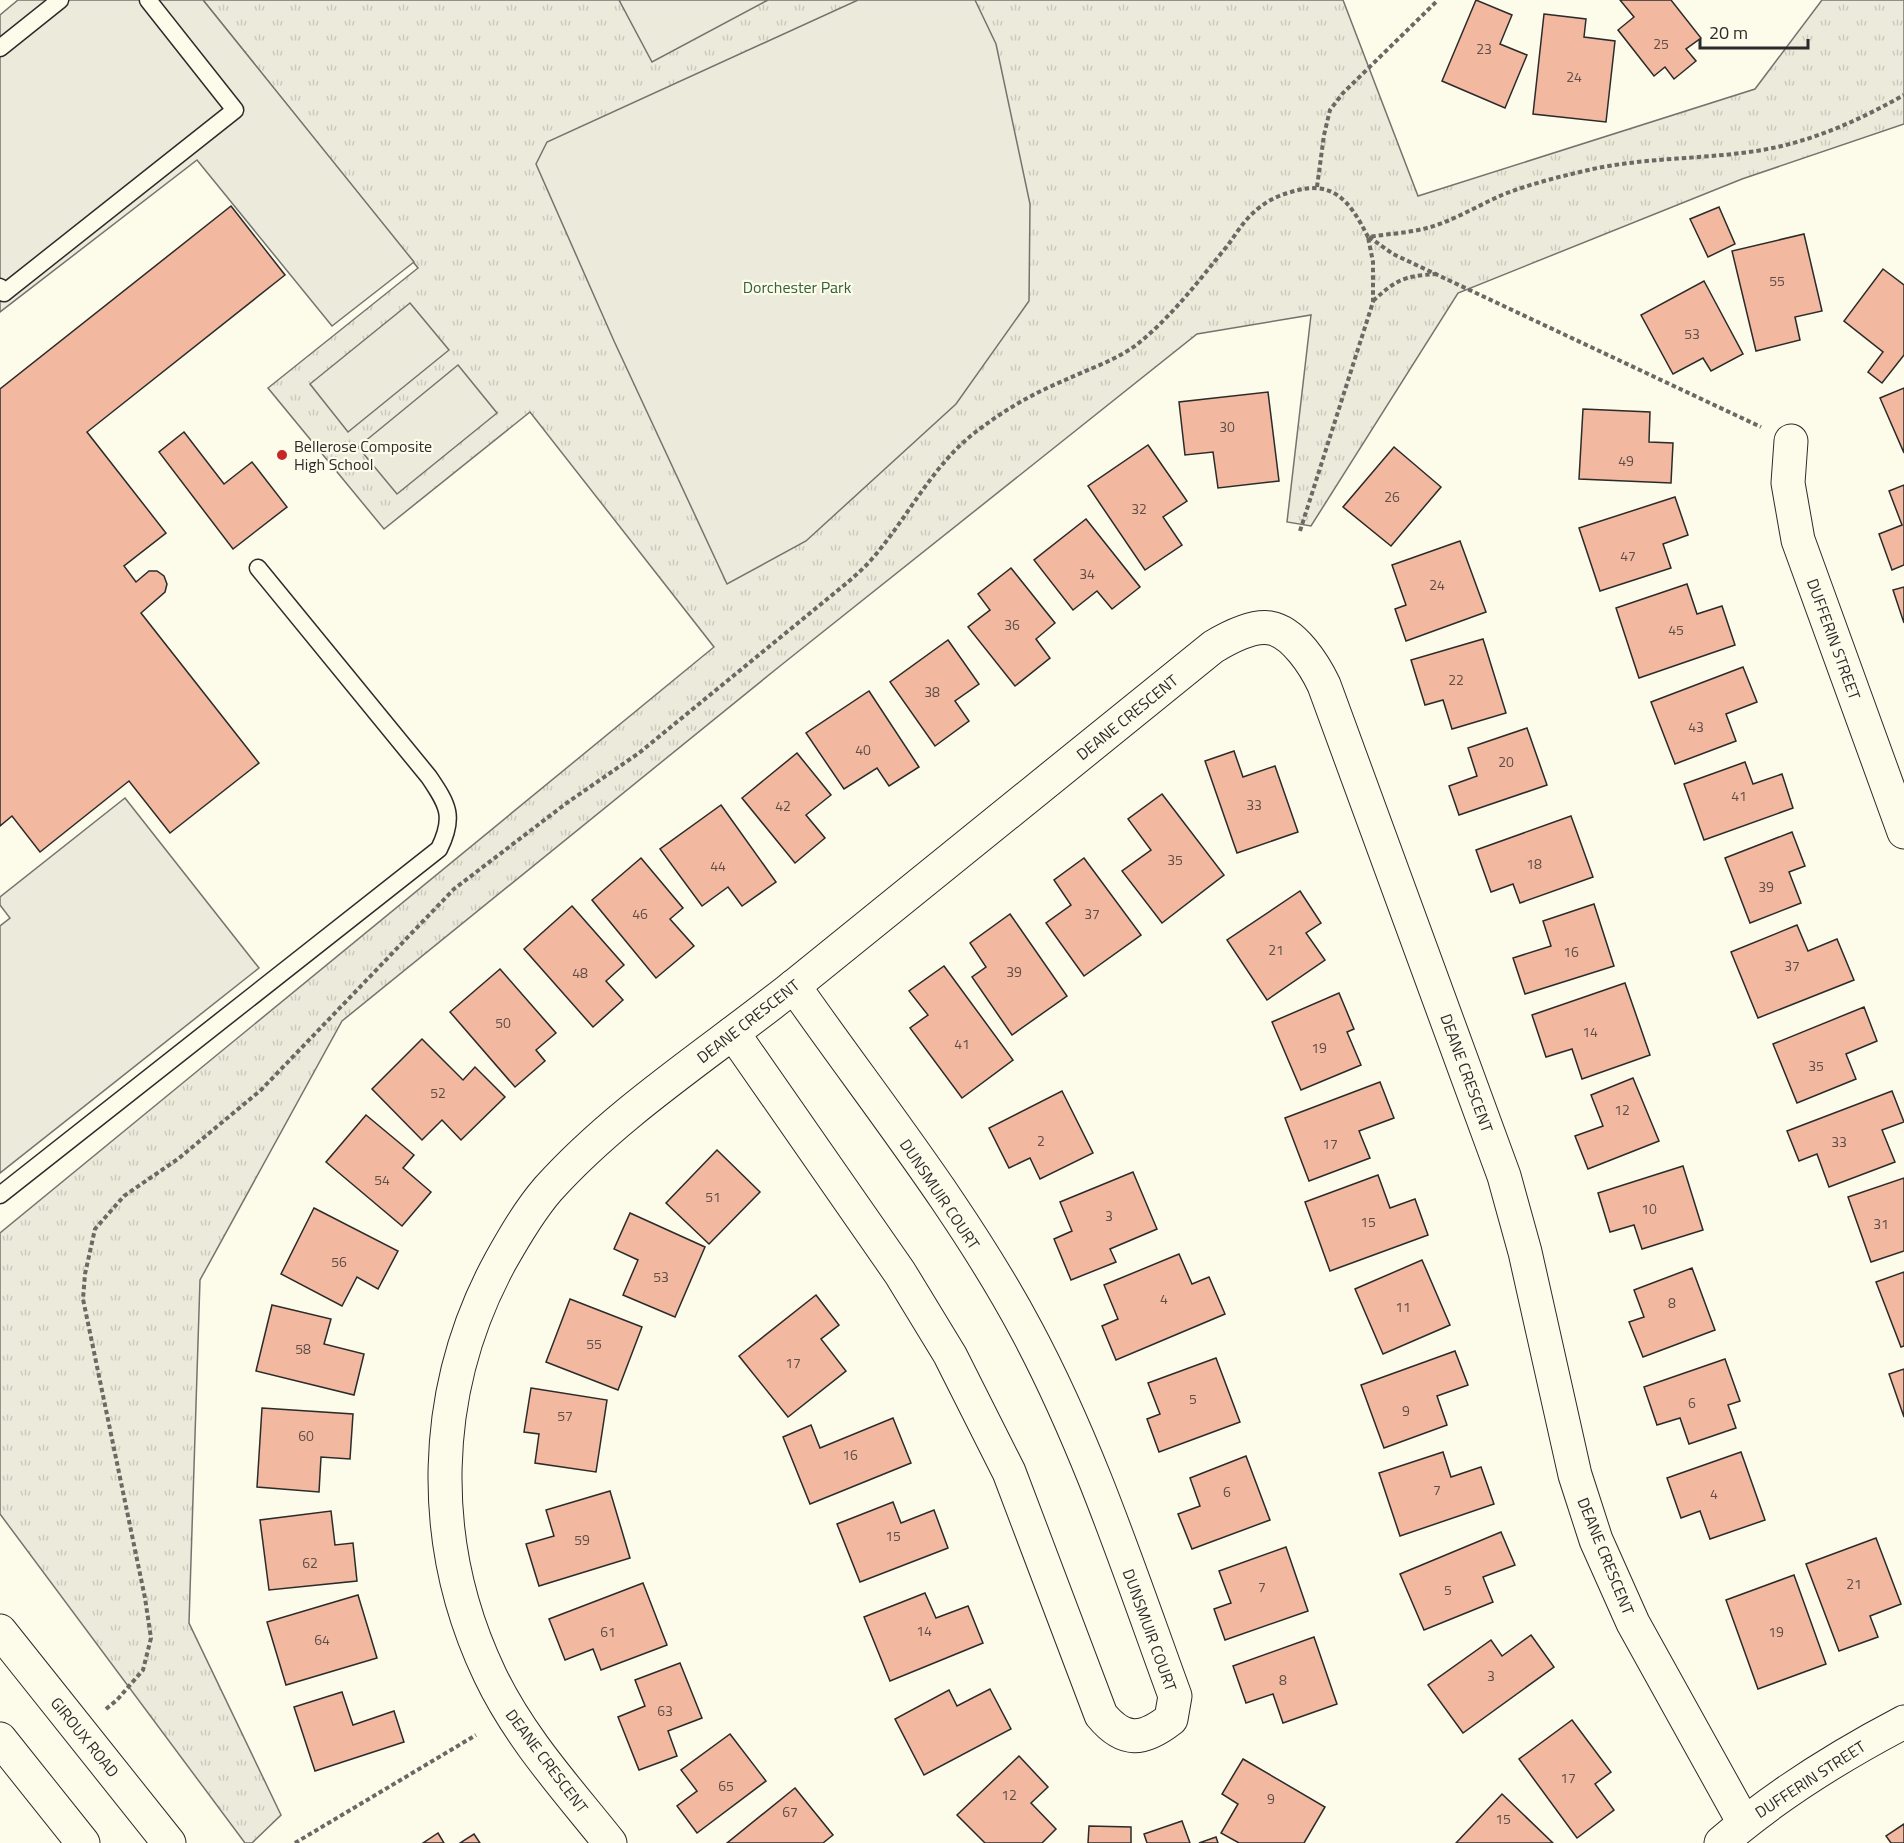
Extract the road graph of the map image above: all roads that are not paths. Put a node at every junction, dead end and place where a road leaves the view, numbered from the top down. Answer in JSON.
{"nodes":[{"id":1,"x":60,"y":0,"type":"edge"},
{"id":2,"x":148,"y":0,"type":"edge"},
{"id":3,"x":0,"y":48,"type":"edge"},
{"id":4,"x":0,"y":287,"type":"edge"},
{"id":5,"x":1791,"y":441,"type":"road end"},
{"id":6,"x":258,"y":568,"type":"dead end"},
{"id":7,"x":1904,"y":832,"type":"edge"},
{"id":8,"x":794,"y":986,"type":"junction"},
{"id":9,"x":733,"y":1033,"type":"junction"},
{"id":10,"x":0,"y":1195,"type":"edge"},
{"id":11,"x":0,"y":1631,"type":"edge"},
{"id":12,"x":1904,"y":1722,"type":"edge"},
{"id":13,"x":0,"y":1739,"type":"edge"},
{"id":14,"x":1732,"y":1833,"type":"edge"},
{"id":15,"x":83,"y":1843,"type":"edge"},
{"id":16,"x":170,"y":1843,"type":"edge"},
{"id":17,"x":610,"y":1843,"type":"edge"}],
"edges":[{"from":1,"to":3,"type":"lane"},
{"from":2,"to":4,"type":"lane"},
{"from":5,"to":7,"type":"street","name":"DUFFERIN STREET"},
{"from":6,"to":10,"type":"lane"},
{"from":8,"to":9,"type":"street","name":"DEANE CRESCENT"},
{"from":8,"to":9,"type":"street","name":"DUNSMUIR COURT"},
{"from":8,"to":14,"type":"street","name":"DEANE CRESCENT"},
{"from":9,"to":17,"type":"street","name":"DEANE CRESCENT"},
{"from":11,"to":16,"type":"street","name":"GIROUX ROAD"},
{"from":12,"to":14,"type":"street","name":"DUFFERIN STREET"},
{"from":13,"to":15,"type":"street"}]}
